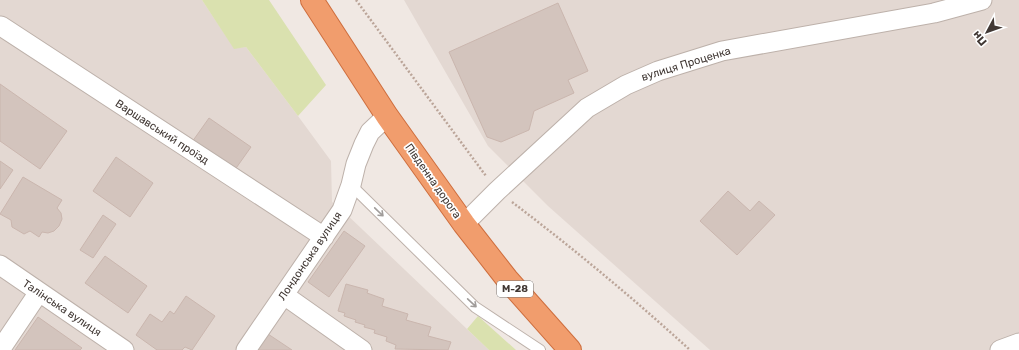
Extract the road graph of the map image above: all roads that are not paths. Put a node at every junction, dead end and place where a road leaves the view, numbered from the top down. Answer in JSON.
{"nodes":[{"id":1,"x":312,"y":0,"type":"edge"},
{"id":2,"x":982,"y":0,"type":"edge"},
{"id":3,"x":1,"y":26,"type":"dead end"},
{"id":4,"x":387,"y":116,"type":"junction"},
{"id":5,"x":351,"y":185,"type":"junction"},
{"id":6,"x":464,"y":224,"type":"junction"},
{"id":7,"x":324,"y":237,"type":"junction"},
{"id":8,"x":0,"y":265,"type":"edge"},
{"id":9,"x":39,"y":292,"type":"junction"},
{"id":10,"x":284,"y":295,"type":"junction"},
{"id":11,"x":1019,"y":343,"type":"edge"},
{"id":12,"x":0,"y":350,"type":"edge"},
{"id":13,"x":124,"y":350,"type":"edge"},
{"id":14,"x":246,"y":350,"type":"edge"},
{"id":15,"x":362,"y":350,"type":"edge"},
{"id":16,"x":540,"y":350,"type":"edge"},
{"id":17,"x":570,"y":350,"type":"edge"},
{"id":18,"x":1000,"y":350,"type":"edge"}],
"edges":[{"from":1,"to":4,"type":"highway","name":"Південна дорога","number":"М-28"},
{"from":2,"to":6,"type":"street","name":"вулиця Проценка"},
{"from":3,"to":7,"type":"street","name":"Варшавський проїзд"},
{"from":4,"to":5,"type":"street","name":"Лондонська вулиця"},
{"from":4,"to":6,"type":"highway","name":"Південна дорога","number":"М-28"},
{"from":5,"to":7,"type":"street","name":"Лондонська вулиця"},
{"from":5,"to":16,"type":"lane","one_way":true},
{"from":6,"to":17,"type":"highway","name":"Південна дорога","number":"М-28"},
{"from":7,"to":10,"type":"street","name":"Лондонська вулиця"},
{"from":8,"to":9,"type":"street","name":"Талінська вулиця"},
{"from":9,"to":12,"type":"street"},
{"from":9,"to":13,"type":"street","name":"Талінська вулиця"},
{"from":10,"to":14,"type":"street","name":"Лондонська вулиця"},
{"from":10,"to":15,"type":"street"},
{"from":11,"to":18,"type":"street"}]}
